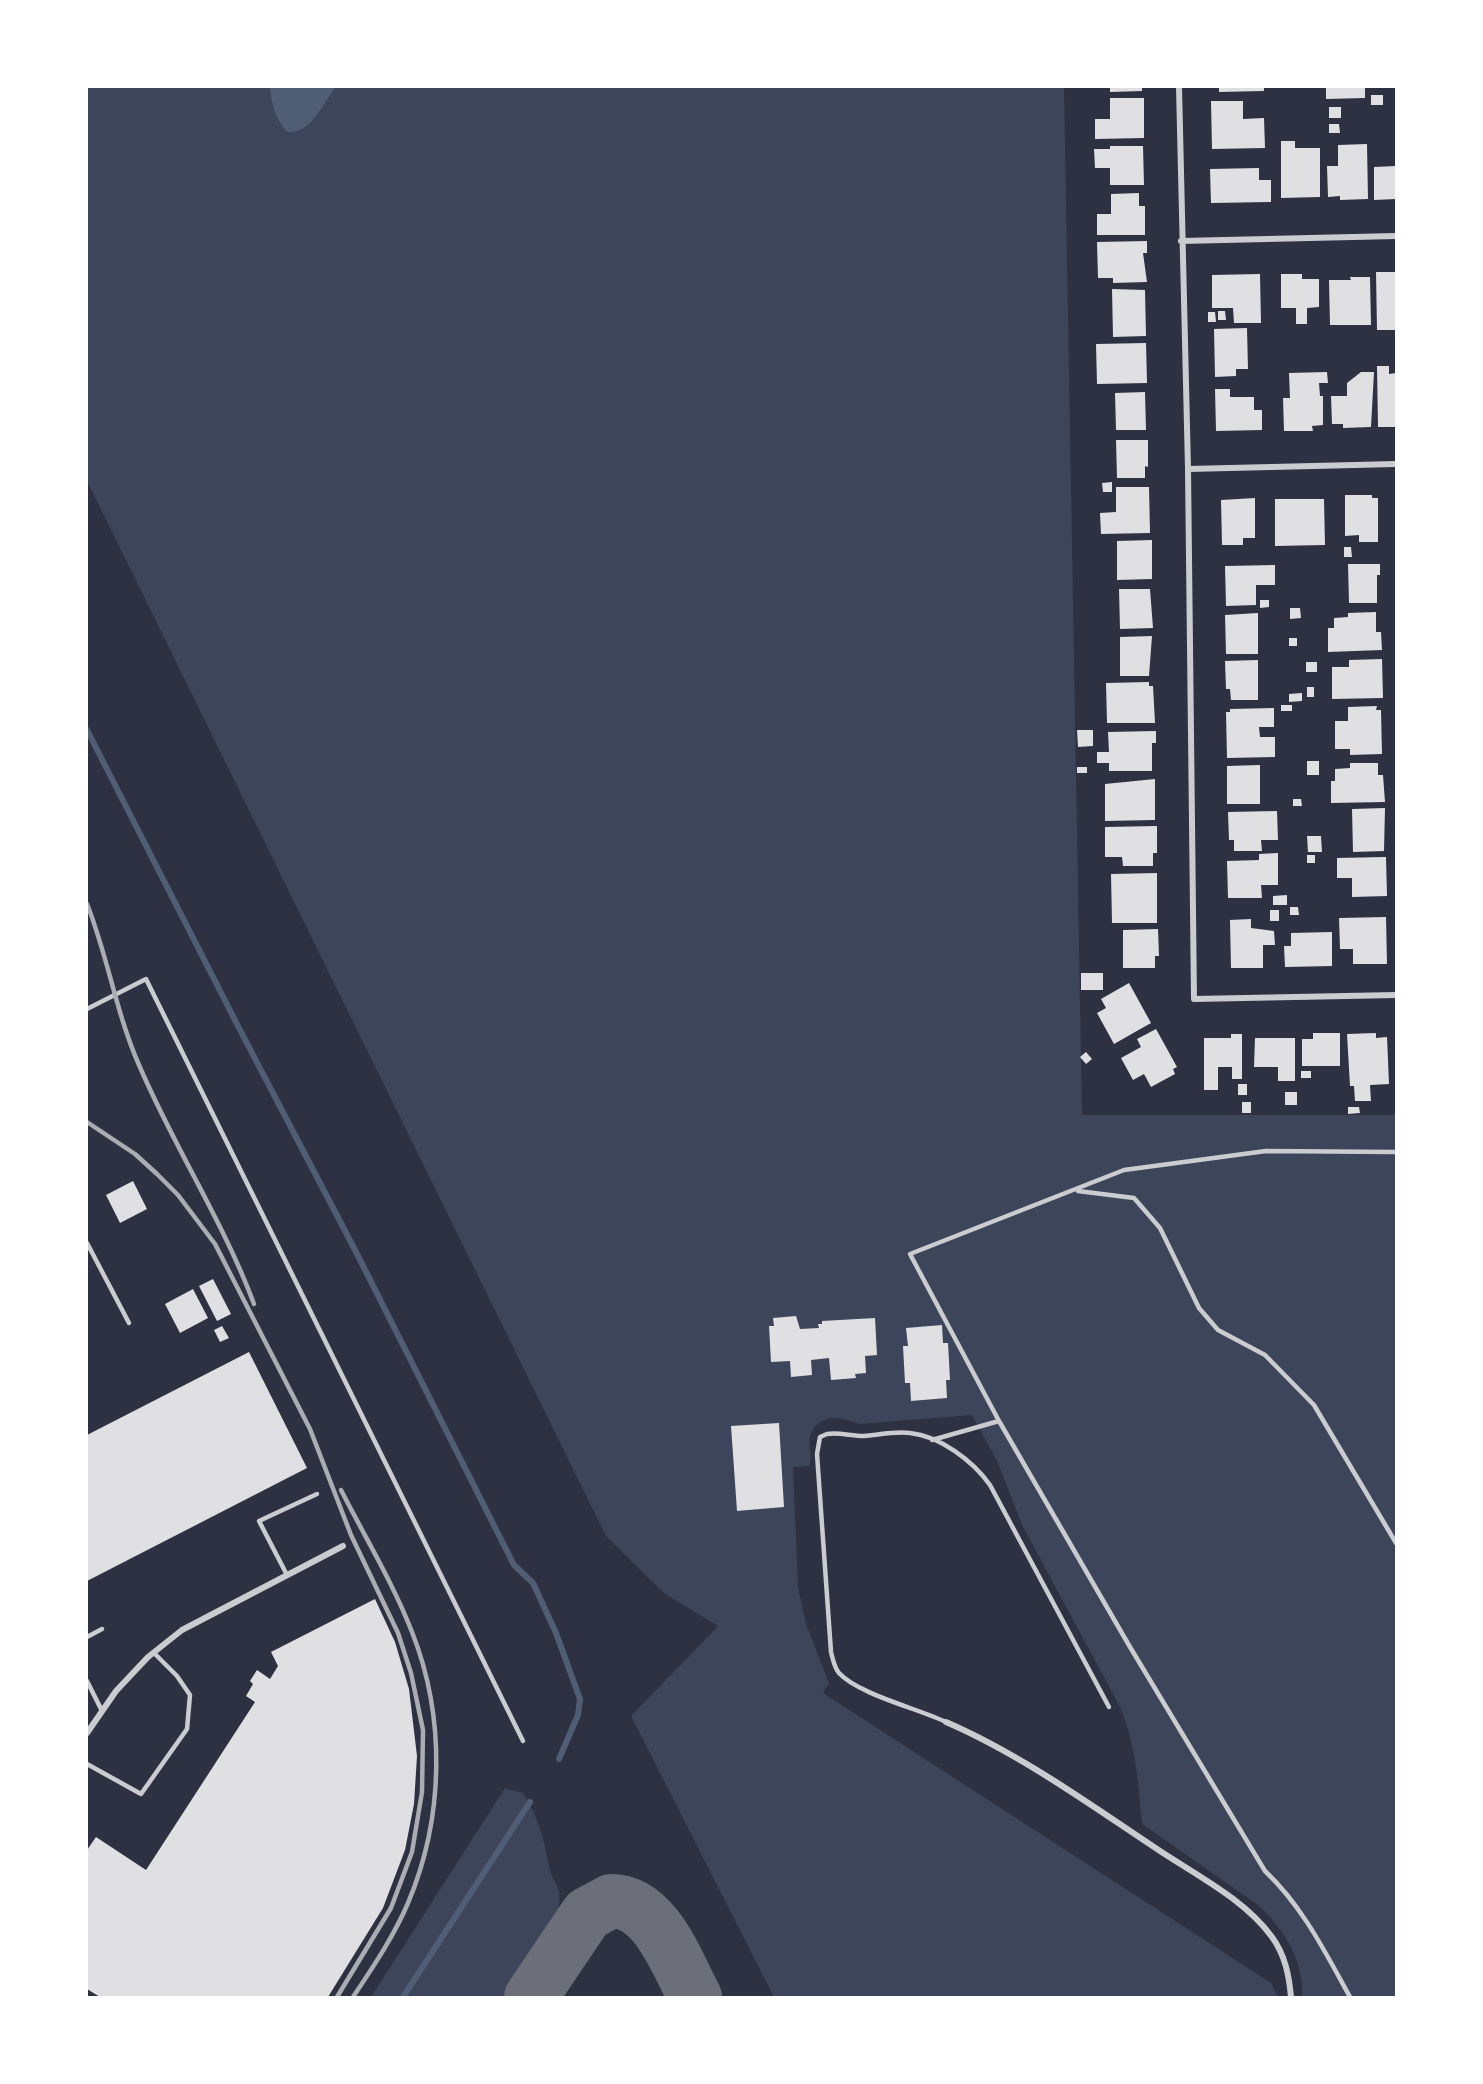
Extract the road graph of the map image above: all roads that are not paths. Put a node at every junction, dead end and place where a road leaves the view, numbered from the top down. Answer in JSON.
{"nodes":[{"id":1,"x":1179,"y":87,"type":"edge"},
{"id":2,"x":1396,"y":236,"type":"edge"},
{"id":3,"x":1181,"y":241,"type":"junction"},
{"id":4,"x":1396,"y":464,"type":"edge"},
{"id":5,"x":1188,"y":469,"type":"junction"},
{"id":6,"x":1396,"y":994,"type":"edge"},
{"id":7,"x":87,"y":1009,"type":"edge"},
{"id":8,"x":1396,"y":1152,"type":"edge"},
{"id":9,"x":1075,"y":1190,"type":"junction"},
{"id":10,"x":87,"y":1243,"type":"edge"},
{"id":11,"x":129,"y":1323,"type":"dead end"},
{"id":12,"x":999,"y":1421,"type":"junction"},
{"id":13,"x":932,"y":1440,"type":"junction"},
{"id":14,"x":317,"y":1494,"type":"dead end"},
{"id":15,"x":1396,"y":1543,"type":"edge"},
{"id":16,"x":343,"y":1546,"type":"dead end"},
{"id":17,"x":288,"y":1575,"type":"junction"},
{"id":18,"x":102,"y":1629,"type":"dead end"},
{"id":19,"x":87,"y":1637,"type":"edge"},
{"id":20,"x":154,"y":1653,"type":"junction"},
{"id":21,"x":87,"y":1681,"type":"edge"},
{"id":22,"x":1109,"y":1707,"type":"dead end"},
{"id":23,"x":102,"y":1712,"type":"junction"},
{"id":24,"x":946,"y":1722,"type":"joint"},
{"id":25,"x":87,"y":1733,"type":"edge"},
{"id":26,"x":523,"y":1741,"type":"dead end"},
{"id":27,"x":87,"y":1764,"type":"edge"},
{"id":28,"x":1291,"y":1997,"type":"edge"},
{"id":29,"x":1350,"y":1997,"type":"edge"}],
"edges":[{"from":1,"to":3,"type":"street"},
{"from":2,"to":3,"type":"street"},
{"from":3,"to":5,"type":"street"},
{"from":4,"to":5,"type":"street"},
{"from":5,"to":6,"type":"street"},
{"from":7,"to":26,"type":"lane"},
{"from":8,"to":9,"type":"lane"},
{"from":9,"to":12,"type":"lane"},
{"from":9,"to":15,"type":"lane"},
{"from":10,"to":11,"type":"lane"},
{"from":12,"to":13,"type":"lane"},
{"from":12,"to":29,"type":"lane"},
{"from":13,"to":22,"type":"lane"},
{"from":13,"to":24,"type":"lane"},
{"from":14,"to":17,"type":"lane"},
{"from":16,"to":17,"type":"street"},
{"from":17,"to":20,"type":"street"},
{"from":18,"to":19,"type":"lane"},
{"from":20,"to":23,"type":"street"},
{"from":20,"to":27,"type":"lane"},
{"from":21,"to":23,"type":"lane"},
{"from":23,"to":25,"type":"street"},
{"from":24,"to":28,"type":"street"}]}
